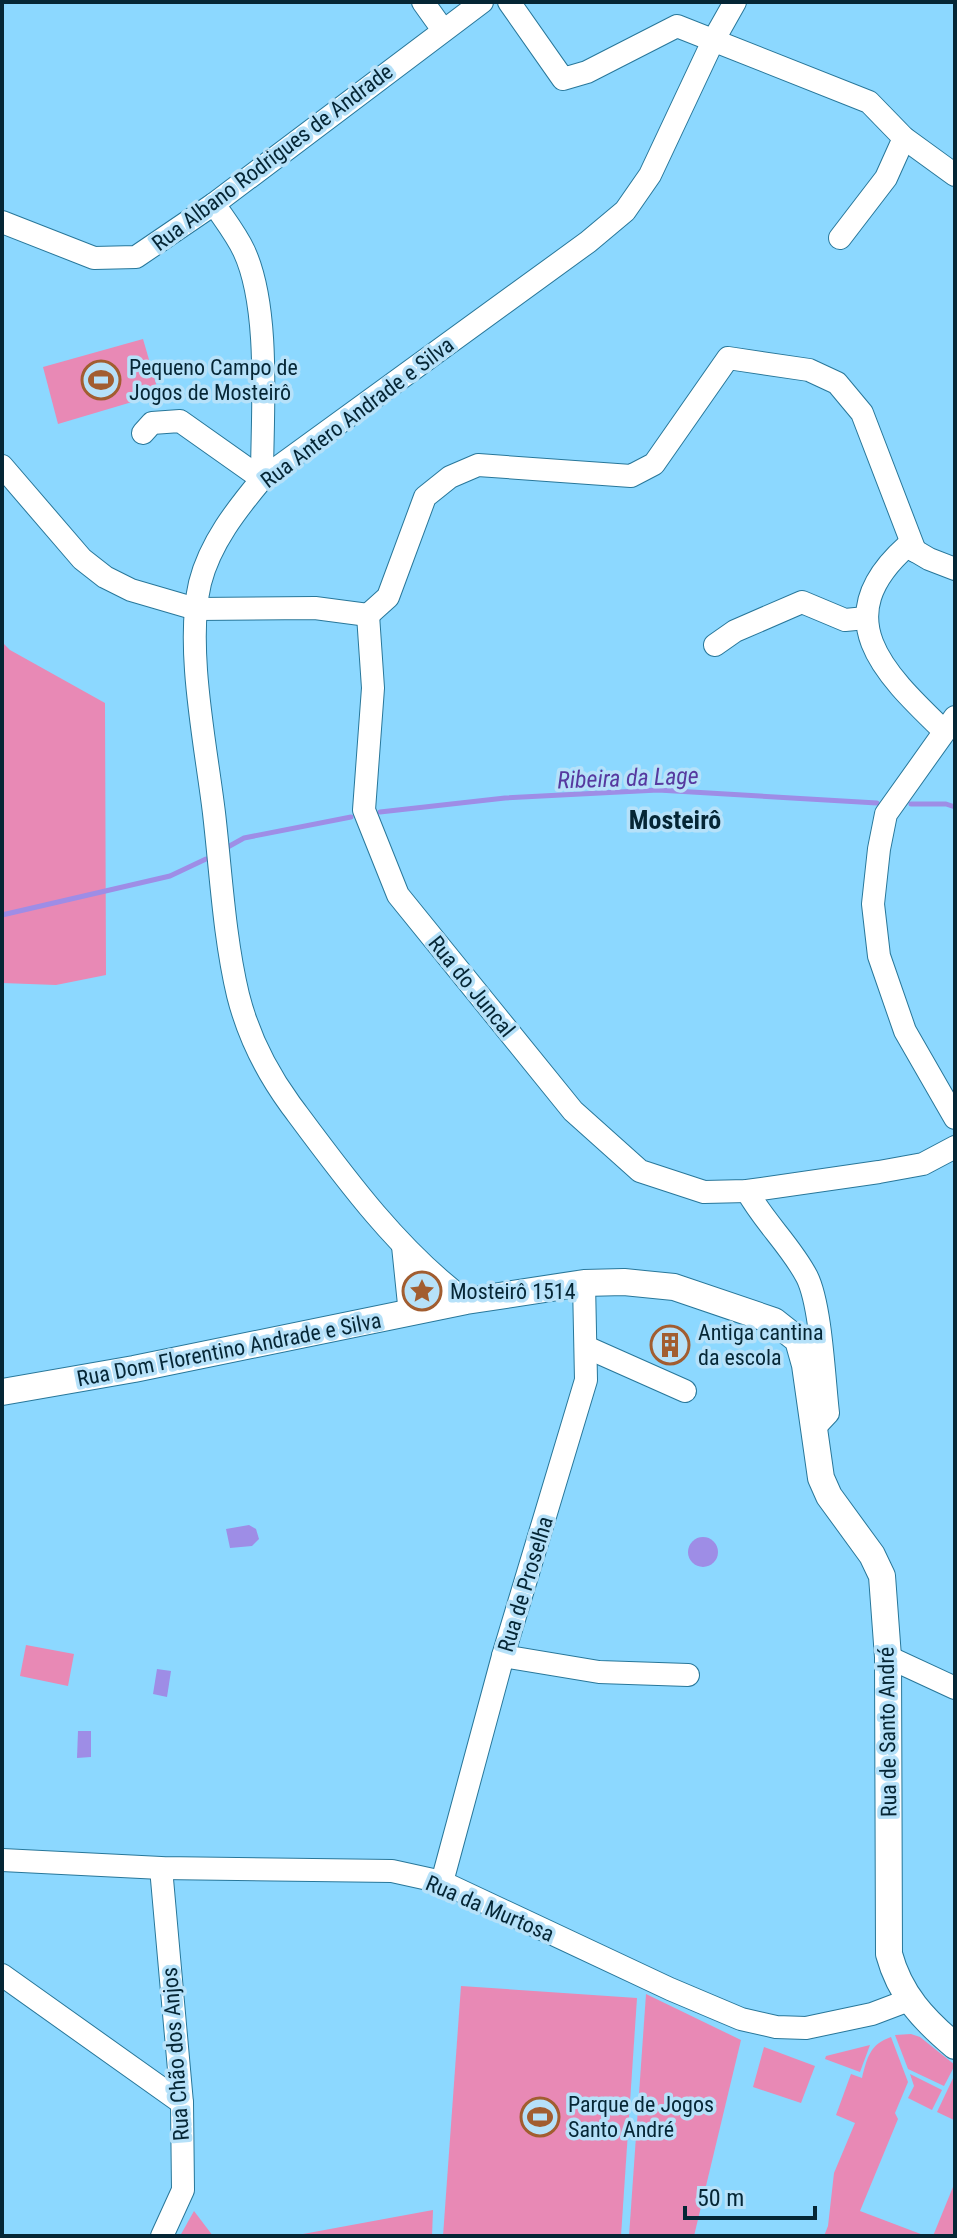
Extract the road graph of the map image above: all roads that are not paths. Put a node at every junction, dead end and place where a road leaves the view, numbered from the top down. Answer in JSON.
{"nodes":[{"id":1,"x":423,"y":2,"type":"edge"},
{"id":2,"x":482,"y":2,"type":"edge"},
{"id":3,"x":509,"y":2,"type":"edge"},
{"id":4,"x":735,"y":2,"type":"edge"},
{"id":5,"x":443,"y":30,"type":"junction"},
{"id":6,"x":713,"y":41,"type":"junction"},
{"id":7,"x":904,"y":138,"type":"junction"},
{"id":8,"x":955,"y":175,"type":"edge"},
{"id":9,"x":214,"y":204,"type":"junction"},
{"id":10,"x":2,"y":222,"type":"edge"},
{"id":11,"x":840,"y":238,"type":"dead end"},
{"id":12,"x":143,"y":433,"type":"dead end"},
{"id":13,"x":2,"y":466,"type":"edge"},
{"id":14,"x":262,"y":479,"type":"junction"},
{"id":15,"x":915,"y":551,"type":"junction"},
{"id":16,"x":955,"y":569,"type":"edge"},
{"id":17,"x":196,"y":609,"type":"junction"},
{"id":18,"x":368,"y":615,"type":"junction"},
{"id":19,"x":866,"y":618,"type":"junction"},
{"id":20,"x":715,"y":645,"type":"dead end"},
{"id":21,"x":949,"y":723,"type":"edge"},
{"id":22,"x":955,"y":1118,"type":"edge"},
{"id":23,"x":955,"y":1147,"type":"edge"},
{"id":24,"x":747,"y":1191,"type":"junction"},
{"id":25,"x":403,"y":1246,"type":"junction"},
{"id":26,"x":584,"y":1283,"type":"junction"},
{"id":27,"x":466,"y":1301,"type":"junction"},
{"id":28,"x":410,"y":1314,"type":"junction"},
{"id":29,"x":586,"y":1347,"type":"junction"},
{"id":30,"x":685,"y":1391,"type":"dead end"},
{"id":31,"x":2,"y":1392,"type":"edge"},
{"id":32,"x":811,"y":1421,"type":"junction"},
{"id":33,"x":503,"y":1656,"type":"junction"},
{"id":34,"x":888,"y":1657,"type":"junction"},
{"id":35,"x":688,"y":1675,"type":"dead end"},
{"id":36,"x":955,"y":1688,"type":"edge"},
{"id":37,"x":2,"y":1860,"type":"edge"},
{"id":38,"x":161,"y":1868,"type":"junction"},
{"id":39,"x":442,"y":1882,"type":"junction"},
{"id":40,"x":2,"y":1975,"type":"edge"},
{"id":41,"x":909,"y":2000,"type":"junction"},
{"id":42,"x":955,"y":2046,"type":"edge"},
{"id":43,"x":182,"y":2103,"type":"junction"},
{"id":44,"x":162,"y":2236,"type":"edge"}],
"edges":[{"from":1,"to":5,"type":"street"},
{"from":2,"to":5,"type":"street","name":"Rua Albano Rodrigues de Andrade"},
{"from":3,"to":6,"type":"street"},
{"from":4,"to":6,"type":"street","name":"Rua Antero Andrade e Silva"},
{"from":5,"to":9,"type":"street","name":"Rua Albano Rodrigues de Andrade"},
{"from":6,"to":7,"type":"street"},
{"from":6,"to":14,"type":"street","name":"Rua Antero Andrade e Silva"},
{"from":7,"to":8,"type":"street"},
{"from":7,"to":11,"type":"street"},
{"from":9,"to":10,"type":"street","name":"Rua Albano Rodrigues de Andrade"},
{"from":9,"to":14,"type":"street"},
{"from":12,"to":14,"type":"street"},
{"from":13,"to":17,"type":"street"},
{"from":14,"to":17,"type":"street","name":"Rua Antero Andrade e Silva"},
{"from":15,"to":16,"type":"street"},
{"from":15,"to":18,"type":"street"},
{"from":15,"to":19,"type":"street"},
{"from":17,"to":18,"type":"street"},
{"from":17,"to":25,"type":"street","name":"Rua Antero Andrade e Silva"},
{"from":18,"to":24,"type":"street","name":"Rua do Juncal"},
{"from":19,"to":20,"type":"street"},
{"from":19,"to":21,"type":"street"},
{"from":21,"to":22,"type":"street"},
{"from":23,"to":24,"type":"street","name":"Rua do Juncal"},
{"from":24,"to":32,"type":"street"},
{"from":25,"to":27,"type":"street","name":"Rua Antero Andrade e Silva"},
{"from":25,"to":28,"type":"street"},
{"from":26,"to":27,"type":"main road","name":"Rua Dom Florentino Andrade e Silva"},
{"from":26,"to":29,"type":"street","name":"Rua de Proselha"},
{"from":26,"to":32,"type":"main road","name":"Rua Dom Florentino Andrade e Silva"},
{"from":27,"to":28,"type":"main road","name":"Rua Dom Florentino Andrade e Silva"},
{"from":28,"to":31,"type":"main road","name":"Rua Dom Florentino Andrade e Silva"},
{"from":29,"to":30,"type":"street"},
{"from":29,"to":33,"type":"street","name":"Rua de Proselha"},
{"from":32,"to":34,"type":"main road","name":"Rua de Santo André"},
{"from":33,"to":35,"type":"street"},
{"from":33,"to":39,"type":"street","name":"Rua de Proselha"},
{"from":34,"to":36,"type":"street"},
{"from":34,"to":41,"type":"main road","name":"Rua de Santo André"},
{"from":37,"to":38,"type":"street","name":"Rua da Murtosa"},
{"from":38,"to":39,"type":"street","name":"Rua da Murtosa"},
{"from":38,"to":43,"type":"street","name":"Rua Chão dos Anjos"},
{"from":39,"to":41,"type":"street","name":"Rua da Murtosa"},
{"from":40,"to":43,"type":"street"},
{"from":41,"to":42,"type":"main road","name":"Rua de Santo André"},
{"from":43,"to":44,"type":"street","name":"Rua Chão dos Anjos"}]}
